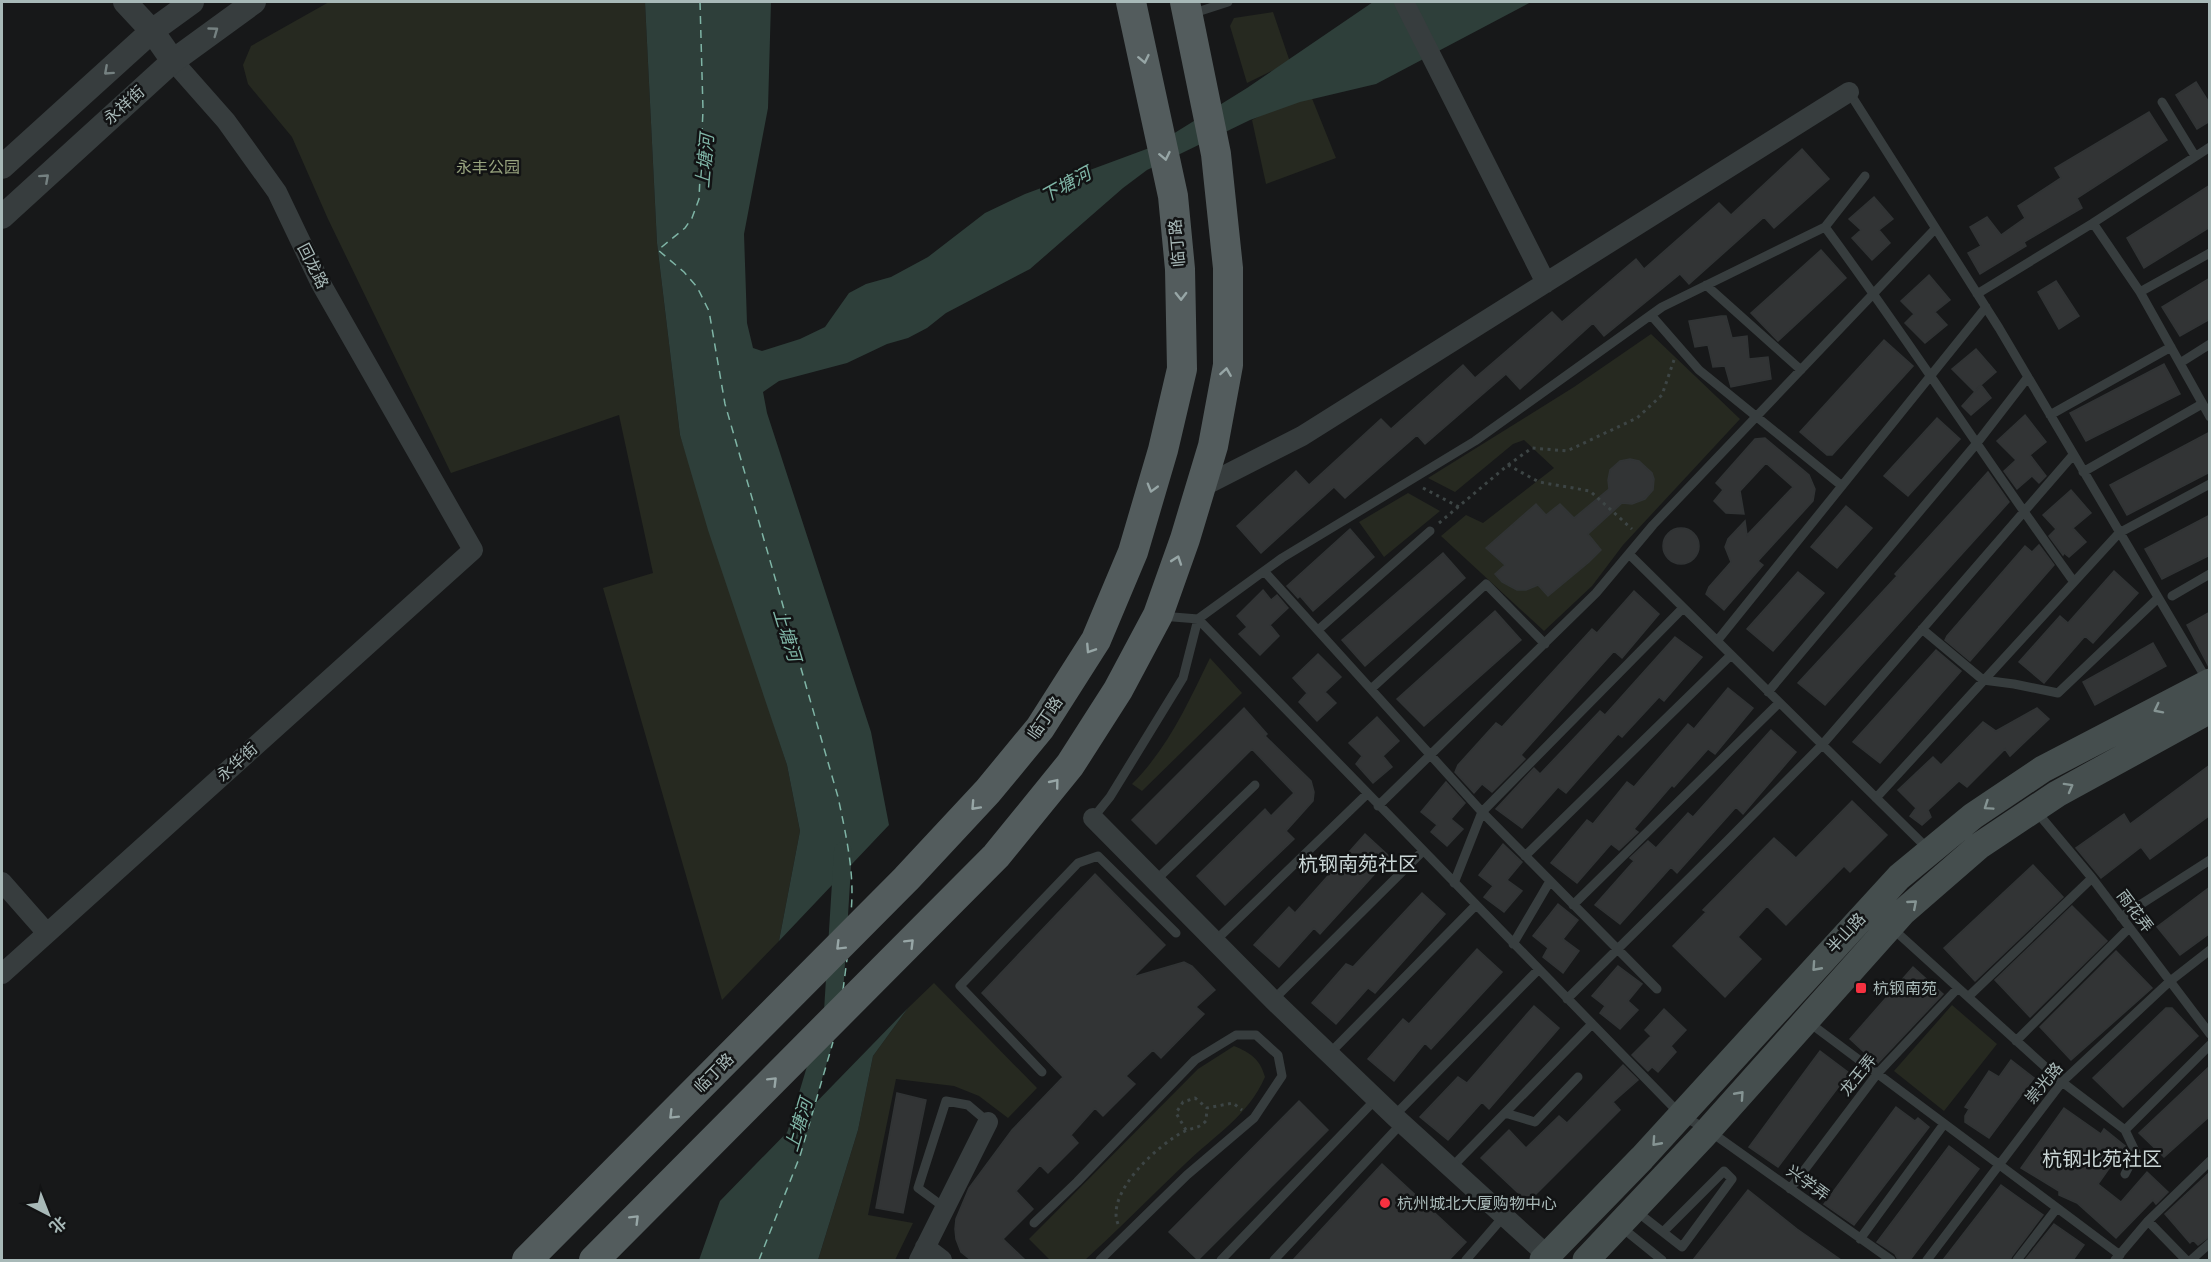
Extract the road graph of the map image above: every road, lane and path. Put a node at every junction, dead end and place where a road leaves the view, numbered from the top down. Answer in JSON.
{"nodes":[{"id":1,"x":125,"y":2,"type":"edge"},
{"id":2,"x":192,"y":2,"type":"edge"},
{"id":3,"x":254,"y":2,"type":"edge"},
{"id":4,"x":1131,"y":2,"type":"edge"},
{"id":5,"x":1228,"y":2,"type":"edge"},
{"id":6,"x":1404,"y":2,"type":"edge"},
{"id":7,"x":1186,"y":8,"type":"edge"},
{"id":8,"x":152,"y":31,"type":"junction"},
{"id":9,"x":173,"y":61,"type":"junction"},
{"id":10,"x":1849,"y":92,"type":"joint"},
{"id":11,"x":2162,"y":102,"type":"dead end"},
{"id":12,"x":2210,"y":147,"type":"edge"},
{"id":13,"x":2195,"y":156,"type":"junction"},
{"id":14,"x":2,"y":167,"type":"edge"},
{"id":15,"x":1865,"y":176,"type":"dead end"},
{"id":16,"x":2,"y":217,"type":"edge"},
{"id":17,"x":2093,"y":223,"type":"junction"},
{"id":18,"x":1825,"y":227,"type":"junction"},
{"id":19,"x":1935,"y":229,"type":"junction"},
{"id":20,"x":2210,"y":253,"type":"edge"},
{"id":21,"x":1546,"y":283,"type":"junction"},
{"id":22,"x":1706,"y":285,"type":"junction"},
{"id":23,"x":2140,"y":292,"type":"junction"},
{"id":24,"x":1874,"y":293,"type":"junction"},
{"id":25,"x":1977,"y":294,"type":"junction"},
{"id":26,"x":1986,"y":307,"type":"junction"},
{"id":27,"x":1650,"y":315,"type":"junction"},
{"id":28,"x":2210,"y":344,"type":"edge"},
{"id":29,"x":1678,"y":347,"type":"junction"},
{"id":30,"x":2171,"y":347,"type":"junction"},
{"id":31,"x":2180,"y":363,"type":"junction"},
{"id":32,"x":1801,"y":370,"type":"junction"},
{"id":33,"x":1931,"y":376,"type":"junction"},
{"id":34,"x":2028,"y":377,"type":"junction"},
{"id":35,"x":2202,"y":404,"type":"junction"},
{"id":36,"x":2050,"y":415,"type":"junction"},
{"id":37,"x":1757,"y":416,"type":"junction"},
{"id":38,"x":2210,"y":417,"type":"edge"},
{"id":39,"x":1977,"y":443,"type":"junction"},
{"id":40,"x":2073,"y":455,"type":"junction"},
{"id":41,"x":1508,"y":465,"type":"junction"},
{"id":42,"x":2083,"y":472,"type":"junction"},
{"id":43,"x":1408,"y":481,"type":"junction"},
{"id":44,"x":2210,"y":484,"type":"edge"},
{"id":45,"x":1842,"y":486,"type":"junction"},
{"id":46,"x":1198,"y":489,"type":"junction"},
{"id":47,"x":1459,"y":507,"type":"junction"},
{"id":48,"x":2024,"y":512,"type":"junction"},
{"id":49,"x":1430,"y":531,"type":"joint"},
{"id":50,"x":2119,"y":533,"type":"junction"},
{"id":51,"x":1642,"y":538,"type":"junction"},
{"id":52,"x":473,"y":550,"type":"joint"},
{"id":53,"x":1629,"y":554,"type":"junction"},
{"id":54,"x":1264,"y":571,"type":"junction"},
{"id":55,"x":2210,"y":574,"type":"edge"},
{"id":56,"x":2074,"y":582,"type":"junction"},
{"id":57,"x":2172,"y":596,"type":"dead end"},
{"id":58,"x":2158,"y":598,"type":"junction"},
{"id":59,"x":1683,"y":608,"type":"junction"},
{"id":60,"x":1158,"y":615,"type":"junction"},
{"id":61,"x":1198,"y":619,"type":"junction"},
{"id":62,"x":1922,"y":629,"type":"junction"},
{"id":63,"x":1318,"y":630,"type":"junction"},
{"id":64,"x":1717,"y":641,"type":"junction"},
{"id":65,"x":1545,"y":644,"type":"junction"},
{"id":66,"x":1731,"y":655,"type":"junction"},
{"id":67,"x":1983,"y":680,"type":"junction"},
{"id":68,"x":2209,"y":683,"type":"edge"},
{"id":69,"x":1371,"y":689,"type":"junction"},
{"id":70,"x":1768,"y":692,"type":"junction"},
{"id":71,"x":1779,"y":703,"type":"junction"},
{"id":72,"x":2210,"y":710,"type":"edge"},
{"id":73,"x":1822,"y":745,"type":"junction"},
{"id":74,"x":1430,"y":755,"type":"junction"},
{"id":75,"x":1255,"y":785,"type":"dead end"},
{"id":76,"x":1367,"y":794,"type":"junction"},
{"id":77,"x":1875,"y":798,"type":"junction"},
{"id":78,"x":1378,"y":806,"type":"junction"},
{"id":79,"x":2035,"y":809,"type":"junction"},
{"id":80,"x":1482,"y":812,"type":"junction"},
{"id":81,"x":1093,"y":818,"type":"joint"},
{"id":82,"x":1114,"y":838,"type":"junction"},
{"id":83,"x":1423,"y":851,"type":"junction"},
{"id":84,"x":1929,"y":851,"type":"junction"},
{"id":85,"x":1098,"y":856,"type":"junction"},
{"id":86,"x":1525,"y":856,"type":"junction"},
{"id":87,"x":2210,"y":860,"type":"edge"},
{"id":88,"x":2092,"y":878,"type":"junction"},
{"id":89,"x":1155,"y":881,"type":"junction"},
{"id":90,"x":1550,"y":881,"type":"junction"},
{"id":91,"x":2,"y":882,"type":"edge"},
{"id":92,"x":1454,"y":883,"type":"junction"},
{"id":93,"x":1476,"y":905,"type":"junction"},
{"id":94,"x":1573,"y":905,"type":"junction"},
{"id":95,"x":2121,"y":917,"type":"junction"},
{"id":96,"x":1890,"y":926,"type":"junction"},
{"id":97,"x":2129,"y":928,"type":"junction"},
{"id":98,"x":46,"y":932,"type":"junction"},
{"id":99,"x":1176,"y":933,"type":"dead end"},
{"id":100,"x":1214,"y":942,"type":"junction"},
{"id":101,"x":1513,"y":944,"type":"junction"},
{"id":102,"x":1617,"y":950,"type":"junction"},
{"id":103,"x":2210,"y":950,"type":"edge"},
{"id":104,"x":1539,"y":969,"type":"junction"},
{"id":105,"x":2,"y":974,"type":"edge"},
{"id":106,"x":2169,"y":982,"type":"junction"},
{"id":107,"x":1958,"y":988,"type":"junction"},
{"id":108,"x":1658,"y":989,"type":"dead end"},
{"id":109,"x":1968,"y":997,"type":"junction"},
{"id":110,"x":1567,"y":999,"type":"junction"},
{"id":111,"x":1273,"y":1000,"type":"junction"},
{"id":112,"x":1806,"y":1020,"type":"junction"},
{"id":113,"x":1592,"y":1024,"type":"junction"},
{"id":114,"x":2210,"y":1034,"type":"edge"},
{"id":115,"x":2016,"y":1041,"type":"junction"},
{"id":116,"x":2210,"y":1045,"type":"edge"},
{"id":117,"x":1329,"y":1054,"type":"junction"},
{"id":118,"x":1042,"y":1072,"type":"dead end"},
{"id":119,"x":1877,"y":1074,"type":"junction"},
{"id":120,"x":1578,"y":1077,"type":"dead end"},
{"id":121,"x":2062,"y":1082,"type":"junction"},
{"id":122,"x":1376,"y":1099,"type":"junction"},
{"id":123,"x":1208,"y":1108,"type":"junction"},
{"id":124,"x":1505,"y":1113,"type":"junction"},
{"id":125,"x":1681,"y":1115,"type":"junction"},
{"id":126,"x":1254,"y":1118,"type":"junction"},
{"id":127,"x":1398,"y":1120,"type":"junction"},
{"id":128,"x":988,"y":1122,"type":"joint"},
{"id":129,"x":1944,"y":1124,"type":"junction"},
{"id":130,"x":1186,"y":1130,"type":"junction"},
{"id":131,"x":1708,"y":1130,"type":"junction"},
{"id":132,"x":2125,"y":1130,"type":"junction"},
{"id":133,"x":2210,"y":1161,"type":"edge"},
{"id":134,"x":1999,"y":1165,"type":"junction"},
{"id":135,"x":1451,"y":1168,"type":"junction"},
{"id":136,"x":2125,"y":1174,"type":"dead end"},
{"id":137,"x":1790,"y":1189,"type":"junction"},
{"id":138,"x":945,"y":1208,"type":"junction"},
{"id":139,"x":2057,"y":1208,"type":"junction"},
{"id":140,"x":1504,"y":1216,"type":"junction"},
{"id":141,"x":1626,"y":1217,"type":"junction"},
{"id":142,"x":2148,"y":1221,"type":"junction"},
{"id":143,"x":1034,"y":1223,"type":"dead end"},
{"id":144,"x":1663,"y":1232,"type":"junction"},
{"id":145,"x":1123,"y":1237,"type":"junction"},
{"id":146,"x":1860,"y":1239,"type":"junction"},
{"id":147,"x":2210,"y":1243,"type":"edge"},
{"id":148,"x":922,"y":1254,"type":"edge"},
{"id":149,"x":1545,"y":1258,"type":"edge"},
{"id":150,"x":2118,"y":1258,"type":"edge"},
{"id":151,"x":528,"y":1260,"type":"edge"},
{"id":152,"x":594,"y":1260,"type":"edge"},
{"id":153,"x":942,"y":1260,"type":"edge"},
{"id":154,"x":1100,"y":1260,"type":"edge"},
{"id":155,"x":1221,"y":1260,"type":"edge"},
{"id":156,"x":1274,"y":1260,"type":"edge"},
{"id":157,"x":1466,"y":1260,"type":"edge"},
{"id":158,"x":1586,"y":1260,"type":"edge"},
{"id":159,"x":1662,"y":1260,"type":"edge"},
{"id":160,"x":1891,"y":1260,"type":"edge"},
{"id":161,"x":1927,"y":1260,"type":"edge"},
{"id":162,"x":2017,"y":1260,"type":"edge"},
{"id":163,"x":2186,"y":1260,"type":"edge"},
{"id":164,"x":2191,"y":1260,"type":"edge"}],
"edges":[{"from":1,"to":8,"type":"street","name":"回龙路"},
{"from":2,"to":8,"type":"street"},
{"from":9,"to":3,"type":"street","name":"永祥街","one_way":true},
{"from":4,"to":151,"type":"main road","name":"临丁路","one_way":true},
{"from":5,"to":7,"type":"lane"},
{"from":6,"to":21,"type":"street"},
{"from":46,"to":7,"type":"main road","one_way":true},
{"from":8,"to":9,"type":"street","name":"回龙路"},
{"from":8,"to":14,"type":"street","one_way":true},
{"from":16,"to":9,"type":"street","name":"永祥街","one_way":true},
{"from":9,"to":52,"type":"street","name":"回龙路"},
{"from":10,"to":19,"type":"lane"},
{"from":10,"to":21,"type":"street"},
{"from":11,"to":13,"type":"lane"},
{"from":12,"to":13,"type":"lane"},
{"from":13,"to":17,"type":"lane"},
{"from":15,"to":18,"type":"lane"},
{"from":17,"to":23,"type":"lane"},
{"from":17,"to":25,"type":"lane"},
{"from":18,"to":22,"type":"lane"},
{"from":18,"to":24,"type":"lane"},
{"from":19,"to":24,"type":"lane"},
{"from":19,"to":25,"type":"lane"},
{"from":20,"to":23,"type":"lane"},
{"from":21,"to":46,"type":"street"},
{"from":22,"to":27,"type":"lane"},
{"from":22,"to":32,"type":"lane"},
{"from":23,"to":30,"type":"lane"},
{"from":24,"to":32,"type":"lane"},
{"from":24,"to":33,"type":"lane"},
{"from":25,"to":26,"type":"lane"},
{"from":26,"to":33,"type":"lane"},
{"from":26,"to":34,"type":"lane"},
{"from":27,"to":29,"type":"lane"},
{"from":27,"to":43,"type":"lane"},
{"from":28,"to":31,"type":"lane"},
{"from":29,"to":37,"type":"lane"},
{"from":29,"to":41,"type":"path"},
{"from":30,"to":31,"type":"lane"},
{"from":30,"to":36,"type":"lane"},
{"from":31,"to":35,"type":"lane"},
{"from":32,"to":37,"type":"lane"},
{"from":33,"to":39,"type":"lane"},
{"from":33,"to":45,"type":"lane"},
{"from":34,"to":36,"type":"lane"},
{"from":34,"to":39,"type":"lane"},
{"from":35,"to":38,"type":"lane"},
{"from":35,"to":42,"type":"lane"},
{"from":36,"to":40,"type":"lane"},
{"from":37,"to":45,"type":"lane"},
{"from":37,"to":51,"type":"lane"},
{"from":39,"to":48,"type":"lane"},
{"from":39,"to":70,"type":"lane"},
{"from":40,"to":42,"type":"lane"},
{"from":40,"to":48,"type":"lane"},
{"from":41,"to":47,"type":"path"},
{"from":41,"to":51,"type":"path"},
{"from":42,"to":50,"type":"lane"},
{"from":43,"to":47,"type":"path"},
{"from":43,"to":54,"type":"lane"},
{"from":44,"to":50,"type":"lane"},
{"from":45,"to":64,"type":"lane"},
{"from":60,"to":46,"type":"main road","one_way":true},
{"from":47,"to":49,"type":"path"},
{"from":48,"to":56,"type":"lane"},
{"from":48,"to":62,"type":"lane"},
{"from":49,"to":63,"type":"lane"},
{"from":50,"to":56,"type":"lane"},
{"from":50,"to":58,"type":"lane"},
{"from":51,"to":53,"type":"lane"},
{"from":52,"to":98,"type":"street","name":"永华街"},
{"from":53,"to":59,"type":"lane"},
{"from":53,"to":65,"type":"lane"},
{"from":54,"to":61,"type":"lane"},
{"from":54,"to":63,"type":"lane"},
{"from":55,"to":57,"type":"lane"},
{"from":56,"to":67,"type":"lane"},
{"from":58,"to":67,"type":"lane"},
{"from":58,"to":68,"type":"lane"},
{"from":59,"to":64,"type":"lane"},
{"from":59,"to":80,"type":"lane"},
{"from":60,"to":61,"type":"lane"},
{"from":152,"to":60,"type":"main road","one_way":true},
{"from":61,"to":76,"type":"lane","name":"兴学弄"},
{"from":61,"to":81,"type":"lane"},
{"from":62,"to":67,"type":"lane"},
{"from":62,"to":73,"type":"lane"},
{"from":63,"to":69,"type":"lane"},
{"from":64,"to":66,"type":"lane"},
{"from":65,"to":69,"type":"lane"},
{"from":65,"to":74,"type":"lane"},
{"from":66,"to":70,"type":"lane"},
{"from":66,"to":86,"type":"lane"},
{"from":67,"to":77,"type":"lane"},
{"from":68,"to":84,"type":"main road","name":"半山路","one_way":true},
{"from":69,"to":74,"type":"lane"},
{"from":70,"to":71,"type":"lane"},
{"from":71,"to":73,"type":"lane"},
{"from":71,"to":94,"type":"lane"},
{"from":79,"to":72,"type":"main road","name":"半山路","one_way":true},
{"from":73,"to":77,"type":"lane"},
{"from":73,"to":102,"type":"lane"},
{"from":74,"to":78,"type":"lane"},
{"from":74,"to":80,"type":"lane"},
{"from":75,"to":89,"type":"lane"},
{"from":76,"to":78,"type":"lane","name":"兴学弄"},
{"from":76,"to":100,"type":"lane"},
{"from":77,"to":84,"type":"lane"},
{"from":78,"to":83,"type":"lane","name":"兴学弄"},
{"from":79,"to":88,"type":"lane","name":"雨花弄"},
{"from":96,"to":79,"type":"main road","name":"半山路","one_way":true},
{"from":80,"to":86,"type":"lane"},
{"from":80,"to":92,"type":"lane"},
{"from":81,"to":82,"type":"street"},
{"from":82,"to":85,"type":"lane"},
{"from":82,"to":89,"type":"street"},
{"from":83,"to":92,"type":"lane","name":"兴学弄"},
{"from":83,"to":111,"type":"lane"},
{"from":84,"to":125,"type":"main road","name":"半山路","one_way":true},
{"from":85,"to":99,"type":"lane"},
{"from":85,"to":118,"type":"lane"},
{"from":86,"to":90,"type":"lane"},
{"from":87,"to":95,"type":"lane"},
{"from":88,"to":95,"type":"lane","name":"雨花弄"},
{"from":88,"to":109,"type":"lane"},
{"from":89,"to":100,"type":"street"},
{"from":90,"to":94,"type":"lane"},
{"from":90,"to":101,"type":"lane"},
{"from":91,"to":98,"type":"street"},
{"from":92,"to":93,"type":"lane","name":"兴学弄"},
{"from":93,"to":101,"type":"lane","name":"兴学弄"},
{"from":93,"to":117,"type":"lane"},
{"from":94,"to":102,"type":"lane"},
{"from":95,"to":97,"type":"lane","name":"雨花弄"},
{"from":96,"to":107,"type":"lane"},
{"from":96,"to":112,"type":"main road","name":"半山路"},
{"from":97,"to":106,"type":"lane","name":"雨花弄"},
{"from":97,"to":115,"type":"lane"},
{"from":98,"to":105,"type":"street","name":"永华街"},
{"from":100,"to":111,"type":"street"},
{"from":101,"to":104,"type":"lane","name":"兴学弄"},
{"from":102,"to":108,"type":"lane"},
{"from":102,"to":110,"type":"lane"},
{"from":103,"to":106,"type":"lane","name":"崇光路"},
{"from":104,"to":110,"type":"lane","name":"兴学弄"},
{"from":104,"to":127,"type":"lane"},
{"from":106,"to":114,"type":"lane","name":"雨花弄"},
{"from":106,"to":121,"type":"lane","name":"崇光路"},
{"from":107,"to":109,"type":"lane"},
{"from":107,"to":119,"type":"lane","name":"龙王弄"},
{"from":109,"to":115,"type":"lane"},
{"from":110,"to":113,"type":"lane","name":"兴学弄"},
{"from":111,"to":117,"type":"street"},
{"from":112,"to":119,"type":"lane"},
{"from":131,"to":112,"type":"main road","name":"半山路","one_way":true},
{"from":113,"to":124,"type":"lane"},
{"from":113,"to":125,"type":"lane","name":"兴学弄"},
{"from":115,"to":121,"type":"lane"},
{"from":116,"to":132,"type":"lane"},
{"from":117,"to":122,"type":"street"},
{"from":119,"to":129,"type":"lane"},
{"from":119,"to":137,"type":"lane","name":"龙王弄"},
{"from":120,"to":124,"type":"lane"},
{"from":121,"to":132,"type":"lane"},
{"from":121,"to":134,"type":"lane","name":"崇光路"},
{"from":122,"to":127,"type":"street"},
{"from":122,"to":155,"type":"lane"},
{"from":123,"to":126,"type":"path"},
{"from":123,"to":130,"type":"path"},
{"from":123,"to":130,"type":"path"},
{"from":124,"to":135,"type":"lane"},
{"from":125,"to":131,"type":"lane","name":"兴学弄"},
{"from":125,"to":149,"type":"main road","name":"半山路","one_way":true},
{"from":126,"to":143,"type":"lane"},
{"from":126,"to":145,"type":"lane"},
{"from":127,"to":135,"type":"street"},
{"from":127,"to":156,"type":"lane"},
{"from":128,"to":138,"type":"street"},
{"from":128,"to":138,"type":"lane"},
{"from":129,"to":134,"type":"lane"},
{"from":129,"to":146,"type":"lane"},
{"from":130,"to":145,"type":"path"},
{"from":131,"to":137,"type":"lane","name":"兴学弄"},
{"from":131,"to":141,"type":"main road","name":"半山路"},
{"from":132,"to":136,"type":"lane"},
{"from":133,"to":142,"type":"lane"},
{"from":134,"to":139,"type":"lane"},
{"from":134,"to":161,"type":"lane","name":"崇光路"},
{"from":135,"to":140,"type":"street"},
{"from":137,"to":146,"type":"lane","name":"兴学弄"},
{"from":138,"to":148,"type":"street"},
{"from":139,"to":150,"type":"lane"},
{"from":139,"to":162,"type":"lane"},
{"from":140,"to":149,"type":"street"},
{"from":140,"to":157,"type":"lane"},
{"from":141,"to":144,"type":"lane"},
{"from":141,"to":158,"type":"main road","name":"半山路"},
{"from":141,"to":159,"type":"lane"},
{"from":142,"to":150,"type":"lane"},
{"from":142,"to":163,"type":"lane"},
{"from":144,"to":144,"type":"lane"},
{"from":145,"to":154,"type":"lane"},
{"from":146,"to":160,"type":"lane","name":"兴学弄"},
{"from":147,"to":164,"type":"lane"},
{"from":148,"to":153,"type":"street"}]}
